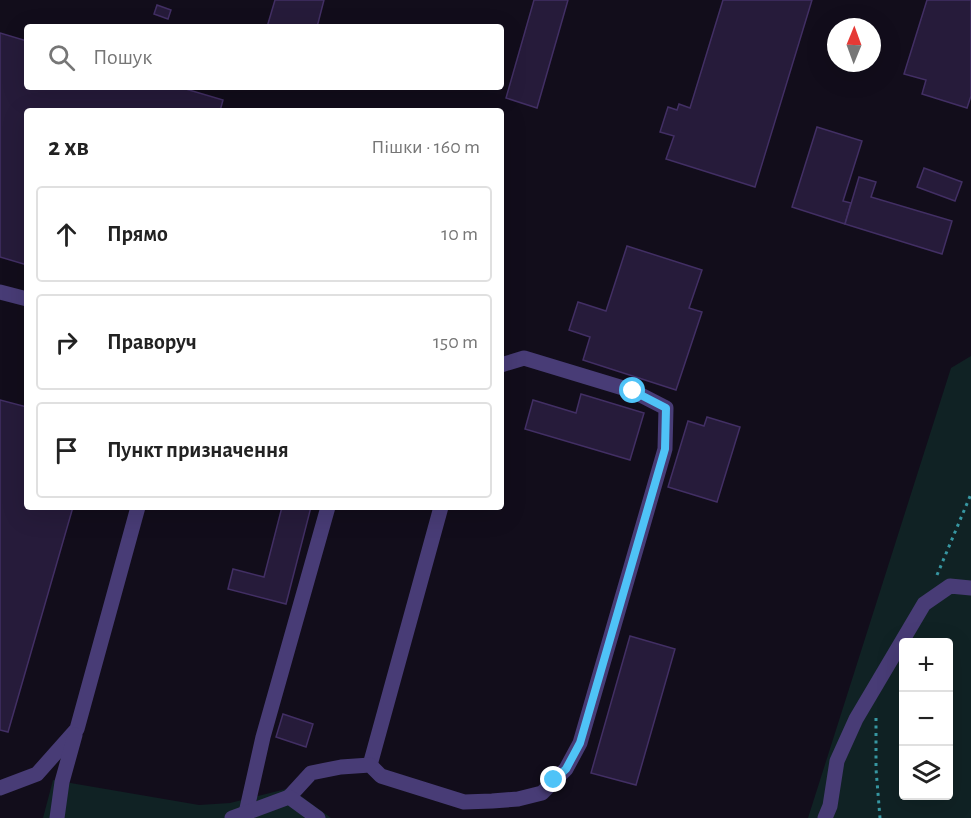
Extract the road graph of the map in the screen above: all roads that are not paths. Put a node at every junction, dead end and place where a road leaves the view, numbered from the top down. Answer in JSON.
{"nodes":[{"id":1,"x":0,"y":292,"type":"edge"},
{"id":2,"x":24,"y":298,"type":"edge"},
{"id":3,"x":504,"y":364,"type":"edge"},
{"id":4,"x":137,"y":510,"type":"edge"},
{"id":5,"x":327,"y":510,"type":"edge"},
{"id":6,"x":440,"y":510,"type":"edge"},
{"id":7,"x":971,"y":588,"type":"edge"},
{"id":8,"x":77,"y":729,"type":"junction"},
{"id":9,"x":370,"y":765,"type":"junction"},
{"id":10,"x":0,"y":788,"type":"edge"},
{"id":11,"x":289,"y":797,"type":"junction"},
{"id":12,"x":239,"y":815,"type":"edge"},
{"id":13,"x":57,"y":818,"type":"edge"},
{"id":14,"x":318,"y":818,"type":"edge"},
{"id":15,"x":825,"y":818,"type":"edge"}],
"edges":[{"from":1,"to":2,"type":"street"},
{"from":3,"to":9,"type":"street"},
{"from":4,"to":8,"type":"street"},
{"from":5,"to":12,"type":"street"},
{"from":6,"to":9,"type":"street"},
{"from":7,"to":15,"type":"street"},
{"from":8,"to":10,"type":"street"},
{"from":8,"to":13,"type":"street"},
{"from":9,"to":11,"type":"street"},
{"from":11,"to":12,"type":"street"},
{"from":11,"to":14,"type":"street"}]}
